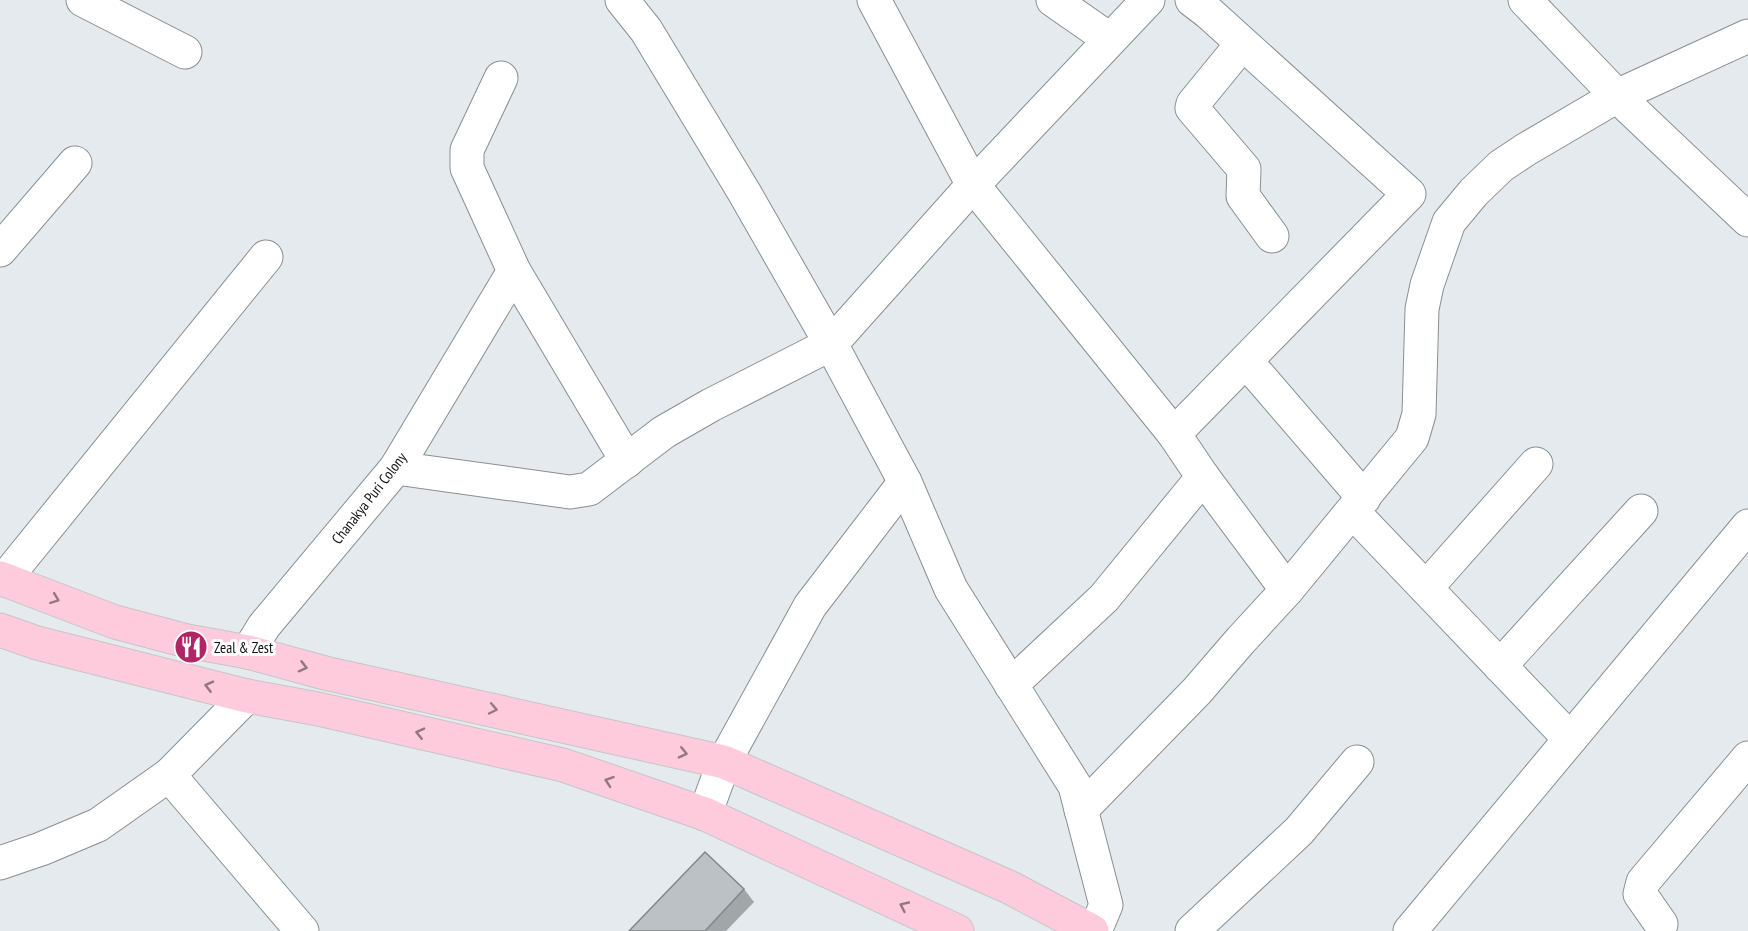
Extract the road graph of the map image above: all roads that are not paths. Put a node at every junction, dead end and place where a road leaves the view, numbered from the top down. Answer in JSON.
{"nodes":[{"id":1,"x":82,"y":0,"type":"edge"},
{"id":2,"x":622,"y":0,"type":"edge"},
{"id":3,"x":874,"y":0,"type":"edge"},
{"id":4,"x":1053,"y":0,"type":"edge"},
{"id":5,"x":1148,"y":0,"type":"edge"},
{"id":6,"x":1525,"y":0,"type":"edge"},
{"id":7,"x":1207,"y":4,"type":"edge"},
{"id":8,"x":1748,"y":36,"type":"edge"},
{"id":9,"x":1109,"y":39,"type":"junction"},
{"id":10,"x":1242,"y":44,"type":"junction"},
{"id":11,"x":185,"y":52,"type":"dead end"},
{"id":12,"x":501,"y":78,"type":"dead end"},
{"id":13,"x":1617,"y":96,"type":"junction"},
{"id":14,"x":75,"y":163,"type":"dead end"},
{"id":15,"x":973,"y":185,"type":"junction"},
{"id":16,"x":1748,"y":220,"type":"edge"},
{"id":17,"x":1272,"y":236,"type":"dead end"},
{"id":18,"x":0,"y":250,"type":"edge"},
{"id":19,"x":266,"y":257,"type":"dead end"},
{"id":20,"x":513,"y":271,"type":"junction"},
{"id":21,"x":831,"y":344,"type":"junction"},
{"id":22,"x":1246,"y":361,"type":"junction"},
{"id":23,"x":1174,"y":434,"type":"junction"},
{"id":24,"x":627,"y":461,"type":"junction"},
{"id":25,"x":1536,"y":464,"type":"dead end"},
{"id":26,"x":396,"y":468,"type":"junction"},
{"id":27,"x":1203,"y":477,"type":"junction"},
{"id":28,"x":905,"y":482,"type":"junction"},
{"id":29,"x":1359,"y":505,"type":"junction"},
{"id":30,"x":1641,"y":511,"type":"dead end"},
{"id":31,"x":1748,"y":526,"type":"edge"},
{"id":32,"x":2,"y":579,"type":"edge"},
{"id":33,"x":1426,"y":588,"type":"junction"},
{"id":34,"x":1287,"y":590,"type":"junction"},
{"id":35,"x":0,"y":630,"type":"edge"},
{"id":36,"x":248,"y":652,"type":"junction"},
{"id":37,"x":1500,"y":666,"type":"junction"},
{"id":38,"x":1011,"y":685,"type":"junction"},
{"id":39,"x":247,"y":696,"type":"junction"},
{"id":40,"x":1570,"y":739,"type":"junction"},
{"id":41,"x":1748,"y":758,"type":"edge"},
{"id":42,"x":724,"y":762,"type":"junction"},
{"id":43,"x":1358,"y":762,"type":"dead end"},
{"id":44,"x":169,"y":775,"type":"junction"},
{"id":45,"x":1081,"y":810,"type":"junction"},
{"id":46,"x":705,"y":814,"type":"junction"},
{"id":47,"x":0,"y":862,"type":"edge"},
{"id":48,"x":1661,"y":929,"type":"edge"},
{"id":49,"x":302,"y":931,"type":"edge"},
{"id":50,"x":957,"y":931,"type":"edge"},
{"id":51,"x":1094,"y":931,"type":"edge"},
{"id":52,"x":1192,"y":931,"type":"edge"},
{"id":53,"x":1410,"y":931,"type":"edge"}],
"edges":[{"from":1,"to":11,"type":"street"},
{"from":2,"to":21,"type":"street"},
{"from":3,"to":15,"type":"street"},
{"from":4,"to":9,"type":"street"},
{"from":5,"to":9,"type":"street"},
{"from":6,"to":13,"type":"street"},
{"from":7,"to":10,"type":"street"},
{"from":8,"to":13,"type":"street"},
{"from":9,"to":15,"type":"street"},
{"from":10,"to":17,"type":"street"},
{"from":10,"to":22,"type":"street"},
{"from":12,"to":20,"type":"street"},
{"from":13,"to":16,"type":"street"},
{"from":13,"to":29,"type":"street"},
{"from":14,"to":18,"type":"street"},
{"from":15,"to":21,"type":"street"},
{"from":15,"to":23,"type":"street"},
{"from":19,"to":32,"type":"street"},
{"from":20,"to":24,"type":"street"},
{"from":20,"to":26,"type":"street","name":"Chanakya Puri Colony"},
{"from":21,"to":24,"type":"street"},
{"from":21,"to":28,"type":"street"},
{"from":22,"to":23,"type":"street"},
{"from":22,"to":29,"type":"street"},
{"from":23,"to":27,"type":"street"},
{"from":24,"to":26,"type":"street"},
{"from":25,"to":33,"type":"street"},
{"from":26,"to":36,"type":"street","name":"Chanakya Puri Colony"},
{"from":27,"to":34,"type":"street"},
{"from":27,"to":38,"type":"street"},
{"from":28,"to":38,"type":"street"},
{"from":28,"to":42,"type":"street"},
{"from":29,"to":33,"type":"street"},
{"from":29,"to":34,"type":"street"},
{"from":30,"to":37,"type":"street"},
{"from":31,"to":40,"type":"street"},
{"from":32,"to":36,"type":"main road","one_way":true},
{"from":33,"to":37,"type":"street"},
{"from":34,"to":45,"type":"street"},
{"from":39,"to":35,"type":"main road","one_way":true},
{"from":36,"to":42,"type":"main road","one_way":true},
{"from":37,"to":40,"type":"street"},
{"from":38,"to":45,"type":"street"},
{"from":39,"to":44,"type":"street"},
{"from":46,"to":39,"type":"main road","one_way":true},
{"from":40,"to":53,"type":"street"},
{"from":41,"to":48,"type":"street"},
{"from":42,"to":46,"type":"street"},
{"from":42,"to":51,"type":"main road"},
{"from":43,"to":52,"type":"street"},
{"from":44,"to":47,"type":"street"},
{"from":44,"to":49,"type":"street"},
{"from":45,"to":51,"type":"street"},
{"from":50,"to":46,"type":"main road","one_way":true}]}
